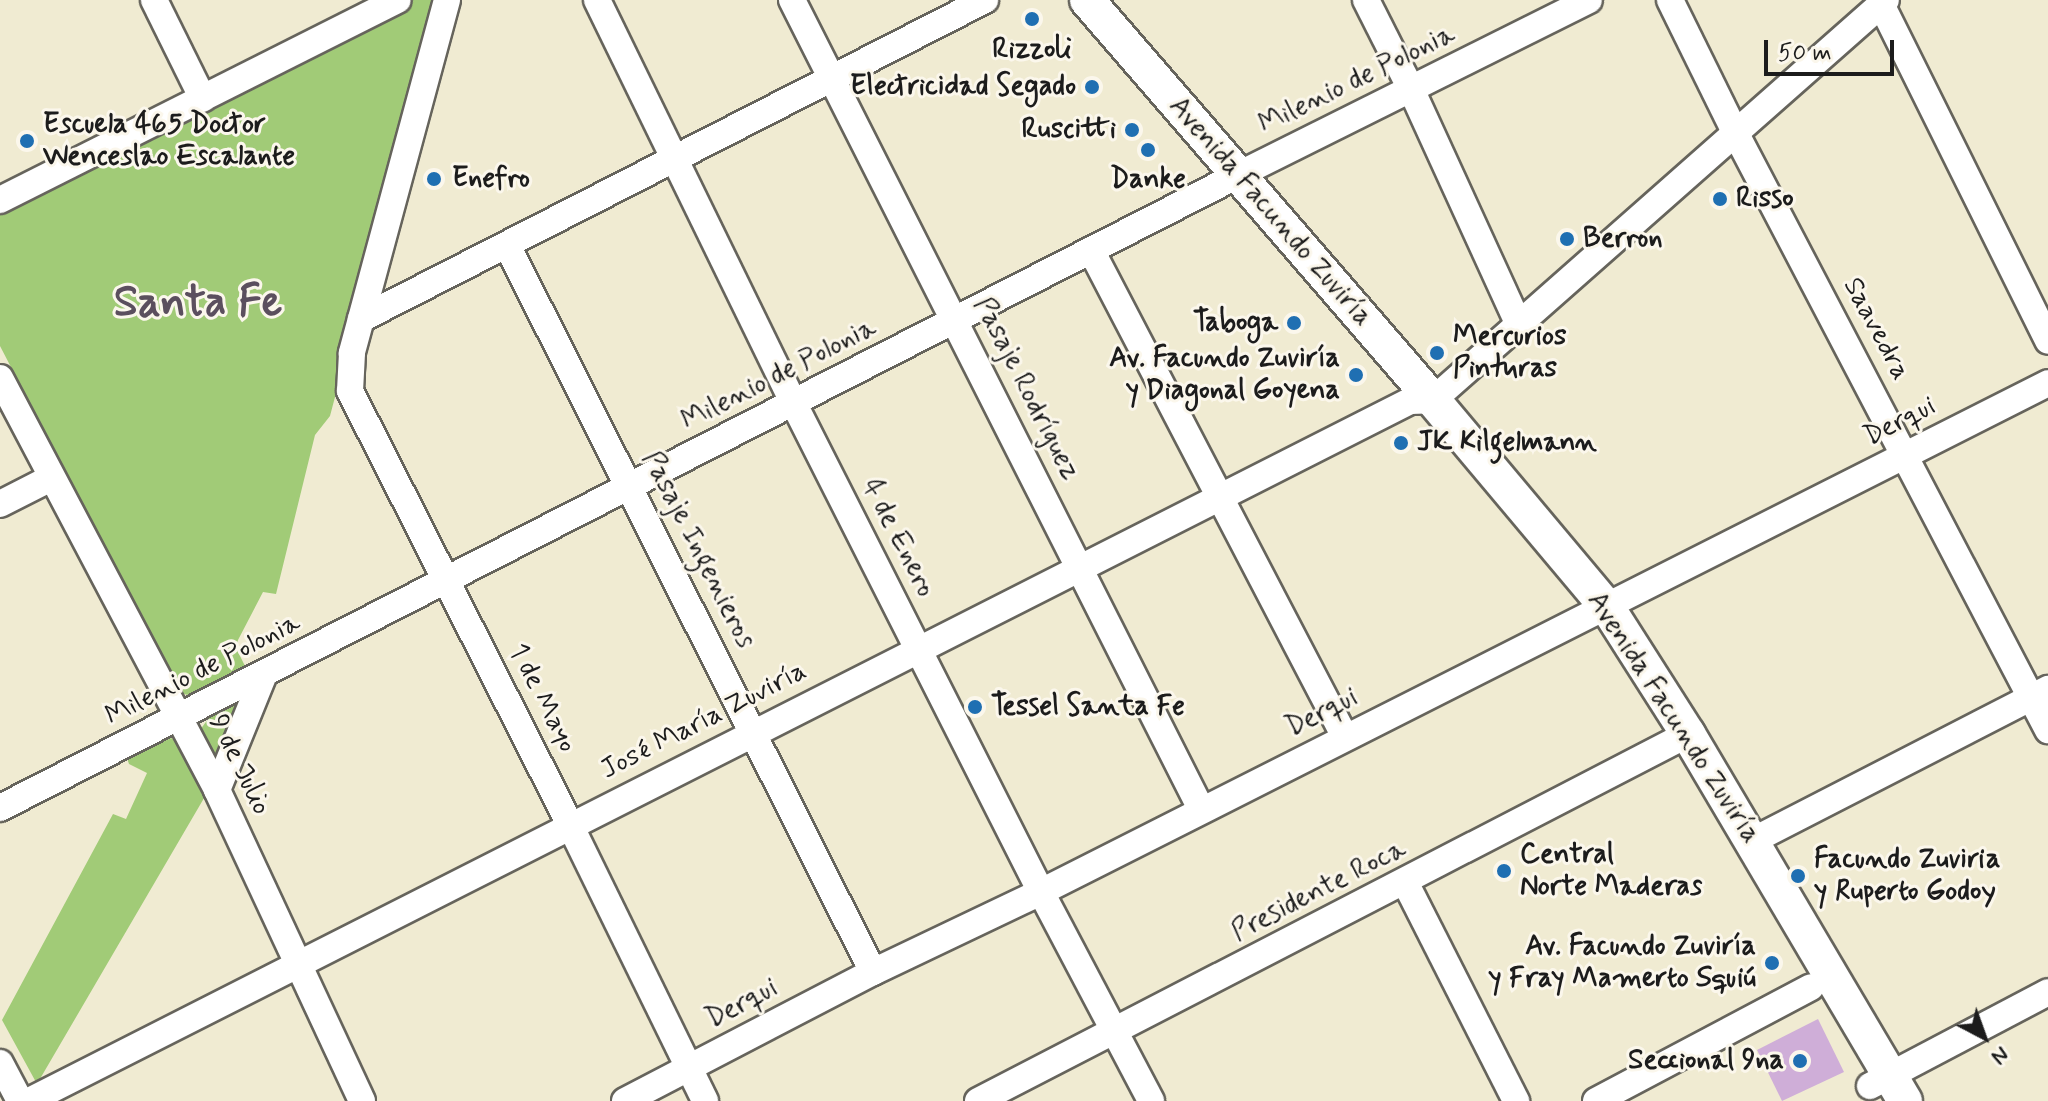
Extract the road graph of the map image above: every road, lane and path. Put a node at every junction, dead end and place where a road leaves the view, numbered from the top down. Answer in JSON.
{"nodes":[{"id":1,"x":154,"y":0,"type":"edge"},
{"id":2,"x":397,"y":0,"type":"edge"},
{"id":3,"x":447,"y":0,"type":"edge"},
{"id":4,"x":597,"y":0,"type":"edge"},
{"id":5,"x":792,"y":0,"type":"edge"},
{"id":6,"x":985,"y":0,"type":"edge"},
{"id":7,"x":1063,"y":0,"type":"edge"},
{"id":8,"x":1087,"y":0,"type":"edge"},
{"id":9,"x":1366,"y":0,"type":"edge"},
{"id":10,"x":1589,"y":0,"type":"edge"},
{"id":11,"x":1670,"y":0,"type":"edge"},
{"id":12,"x":1884,"y":2,"type":"edge"},
{"id":13,"x":355,"y":12,"type":"edge"},
{"id":14,"x":832,"y":78,"type":"junction"},
{"id":15,"x":1411,"y":89,"type":"junction"},
{"id":16,"x":203,"y":99,"type":"junction"},
{"id":17,"x":1736,"y":134,"type":"junction"},
{"id":18,"x":677,"y":158,"type":"junction"},
{"id":19,"x":1229,"y":180,"type":"junction"},
{"id":20,"x":0,"y":200,"type":"edge"},
{"id":21,"x":507,"y":245,"type":"junction"},
{"id":22,"x":1091,"y":250,"type":"junction"},
{"id":23,"x":361,"y":319,"type":"junction"},
{"id":24,"x":955,"y":320,"type":"junction"},
{"id":25,"x":1518,"y":323,"type":"junction"},
{"id":26,"x":2048,"y":341,"type":"edge"},
{"id":27,"x":0,"y":378,"type":"edge"},
{"id":28,"x":2048,"y":383,"type":"edge"},
{"id":29,"x":1422,"y":400,"type":"junction"},
{"id":30,"x":794,"y":404,"type":"junction"},
{"id":31,"x":1906,"y":454,"type":"junction"},
{"id":32,"x":51,"y":478,"type":"junction"},
{"id":33,"x":632,"y":488,"type":"junction"},
{"id":34,"x":1221,"y":496,"type":"junction"},
{"id":35,"x":0,"y":504,"type":"edge"},
{"id":36,"x":1081,"y":567,"type":"junction"},
{"id":37,"x":447,"y":581,"type":"junction"},
{"id":38,"x":1598,"y":611,"type":"junction"},
{"id":39,"x":918,"y":648,"type":"junction"},
{"id":40,"x":264,"y":674,"type":"junction"},
{"id":41,"x":2040,"y":694,"type":"edge"},
{"id":42,"x":181,"y":718,"type":"junction"},
{"id":43,"x":2048,"y":730,"type":"edge"},
{"id":44,"x":754,"y":732,"type":"junction"},
{"id":45,"x":1345,"y":737,"type":"junction"},
{"id":46,"x":1679,"y":739,"type":"junction"},
{"id":47,"x":217,"y":790,"type":"junction"},
{"id":48,"x":0,"y":808,"type":"edge"},
{"id":49,"x":1201,"y":809,"type":"junction"},
{"id":50,"x":570,"y":825,"type":"junction"},
{"id":51,"x":1752,"y":841,"type":"junction"},
{"id":52,"x":1405,"y":882,"type":"junction"},
{"id":53,"x":1041,"y":892,"type":"junction"},
{"id":54,"x":298,"y":966,"type":"junction"},
{"id":55,"x":873,"y":972,"type":"junction"},
{"id":56,"x":1811,"y":987,"type":"junction"},
{"id":57,"x":2048,"y":992,"type":"edge"},
{"id":58,"x":1114,"y":1032,"type":"junction"},
{"id":59,"x":0,"y":1063,"type":"edge"},
{"id":60,"x":689,"y":1068,"type":"junction"},
{"id":61,"x":1886,"y":1091,"type":"edge"},
{"id":62,"x":20,"y":1101,"type":"edge"},
{"id":63,"x":29,"y":1101,"type":"edge"},
{"id":64,"x":362,"y":1101,"type":"edge"},
{"id":65,"x":625,"y":1101,"type":"edge"},
{"id":66,"x":705,"y":1101,"type":"edge"},
{"id":67,"x":978,"y":1101,"type":"edge"},
{"id":68,"x":1151,"y":1101,"type":"edge"},
{"id":69,"x":1516,"y":1101,"type":"edge"},
{"id":70,"x":1596,"y":1101,"type":"edge"}],
"edges":[{"from":1,"to":16,"type":"street"},
{"from":2,"to":13,"type":"street"},
{"from":3,"to":23,"type":"street","name":"1 de Mayo"},
{"from":4,"to":18,"type":"street","name":"4 de Enero"},
{"from":5,"to":14,"type":"street","name":"Pasaje Rodríguez"},
{"from":6,"to":14,"type":"street"},
{"from":7,"to":19,"type":"main road","name":"Avenida Facundo Zuviría"},
{"from":8,"to":19,"type":"main road","name":"Avenida Facundo Zuviría"},
{"from":9,"to":15,"type":"street"},
{"from":10,"to":15,"type":"street","name":"Milenio de Polonia"},
{"from":11,"to":17,"type":"street","name":"Saavedra"},
{"from":12,"to":17,"type":"street","name":"José María Zuviría"},
{"from":12,"to":26,"type":"street"},
{"from":13,"to":16,"type":"street"},
{"from":14,"to":18,"type":"street"},
{"from":14,"to":24,"type":"street","name":"Pasaje Rodríguez"},
{"from":15,"to":19,"type":"street","name":"Milenio de Polonia"},
{"from":15,"to":25,"type":"street"},
{"from":16,"to":20,"type":"street"},
{"from":17,"to":25,"type":"street","name":"José María Zuviría"},
{"from":17,"to":31,"type":"street","name":"Saavedra"},
{"from":18,"to":21,"type":"street"},
{"from":18,"to":30,"type":"street","name":"4 de Enero"},
{"from":19,"to":22,"type":"street","name":"Milenio de Polonia"},
{"from":19,"to":29,"type":"main road","name":"Avenida Facundo Zuviría"},
{"from":21,"to":23,"type":"street"},
{"from":21,"to":33,"type":"street","name":"Pasaje Ingenieros"},
{"from":22,"to":24,"type":"street","name":"Milenio de Polonia"},
{"from":22,"to":34,"type":"street"},
{"from":23,"to":37,"type":"street","name":"1 de Mayo"},
{"from":24,"to":30,"type":"street","name":"Milenio de Polonia"},
{"from":24,"to":36,"type":"street","name":"Pasaje Rodríguez"},
{"from":25,"to":29,"type":"street","name":"José María Zuviría"},
{"from":27,"to":32,"type":"street","name":"9 de Julio"},
{"from":28,"to":31,"type":"street","name":"Derqui"},
{"from":29,"to":34,"type":"street","name":"José María Zuviría"},
{"from":29,"to":38,"type":"main road","name":"Avenida Facundo Zuviría"},
{"from":30,"to":33,"type":"street","name":"Milenio de Polonia"},
{"from":30,"to":39,"type":"street","name":"4 de Enero"},
{"from":31,"to":38,"type":"street","name":"Derqui"},
{"from":31,"to":41,"type":"street","name":"Saavedra"},
{"from":32,"to":35,"type":"street"},
{"from":32,"to":42,"type":"street","name":"9 de Julio"},
{"from":33,"to":37,"type":"street","name":"Milenio de Polonia"},
{"from":33,"to":44,"type":"street","name":"Pasaje Ingenieros"},
{"from":34,"to":36,"type":"street","name":"José María Zuviría"},
{"from":34,"to":45,"type":"street"},
{"from":36,"to":39,"type":"street","name":"José María Zuviría"},
{"from":36,"to":49,"type":"street","name":"Pasaje Rodríguez"},
{"from":37,"to":40,"type":"street","name":"Milenio de Polonia"},
{"from":37,"to":50,"type":"street","name":"1 de Mayo"},
{"from":38,"to":45,"type":"street","name":"Derqui"},
{"from":38,"to":46,"type":"main road","name":"Avenida Facundo Zuviría"},
{"from":39,"to":44,"type":"street","name":"José María Zuviría"},
{"from":39,"to":53,"type":"street","name":"4 de Enero"},
{"from":40,"to":42,"type":"street","name":"Milenio de Polonia"},
{"from":40,"to":47,"type":"street"},
{"from":41,"to":43,"type":"street","name":"Saavedra"},
{"from":41,"to":51,"type":"street"},
{"from":42,"to":47,"type":"street","name":"9 de Julio"},
{"from":42,"to":48,"type":"street","name":"Milenio de Polonia"},
{"from":44,"to":50,"type":"street","name":"José María Zuviría"},
{"from":44,"to":55,"type":"street","name":"Pasaje Ingenieros"},
{"from":45,"to":49,"type":"street","name":"Derqui"},
{"from":46,"to":51,"type":"main road","name":"Avenida Facundo Zuviría"},
{"from":46,"to":52,"type":"street","name":"Presidente Roca"},
{"from":46,"to":56,"type":"main road","name":"Avenida Facundo Zuviría"},
{"from":47,"to":54,"type":"street","name":"9 de Julio"},
{"from":49,"to":53,"type":"street","name":"Derqui"},
{"from":50,"to":54,"type":"street","name":"José María Zuviría"},
{"from":50,"to":60,"type":"street","name":"1 de Mayo"},
{"from":51,"to":61,"type":"main road","name":"Avenida Facundo Zuviría"},
{"from":52,"to":58,"type":"street","name":"Presidente Roca"},
{"from":52,"to":69,"type":"street"},
{"from":53,"to":55,"type":"street","name":"Derqui"},
{"from":53,"to":58,"type":"street","name":"4 de Enero"},
{"from":54,"to":63,"type":"street","name":"José María Zuviría"},
{"from":54,"to":64,"type":"street","name":"9 de Julio"},
{"from":55,"to":60,"type":"street","name":"Derqui"},
{"from":56,"to":61,"type":"main road","name":"Avenida Facundo Zuviría"},
{"from":56,"to":70,"type":"street"},
{"from":57,"to":61,"type":"street"},
{"from":58,"to":67,"type":"street","name":"Presidente Roca"},
{"from":58,"to":68,"type":"street","name":"4 de Enero"},
{"from":59,"to":62,"type":"street"},
{"from":60,"to":65,"type":"street","name":"Derqui"},
{"from":60,"to":66,"type":"street","name":"1 de Mayo"}]}
